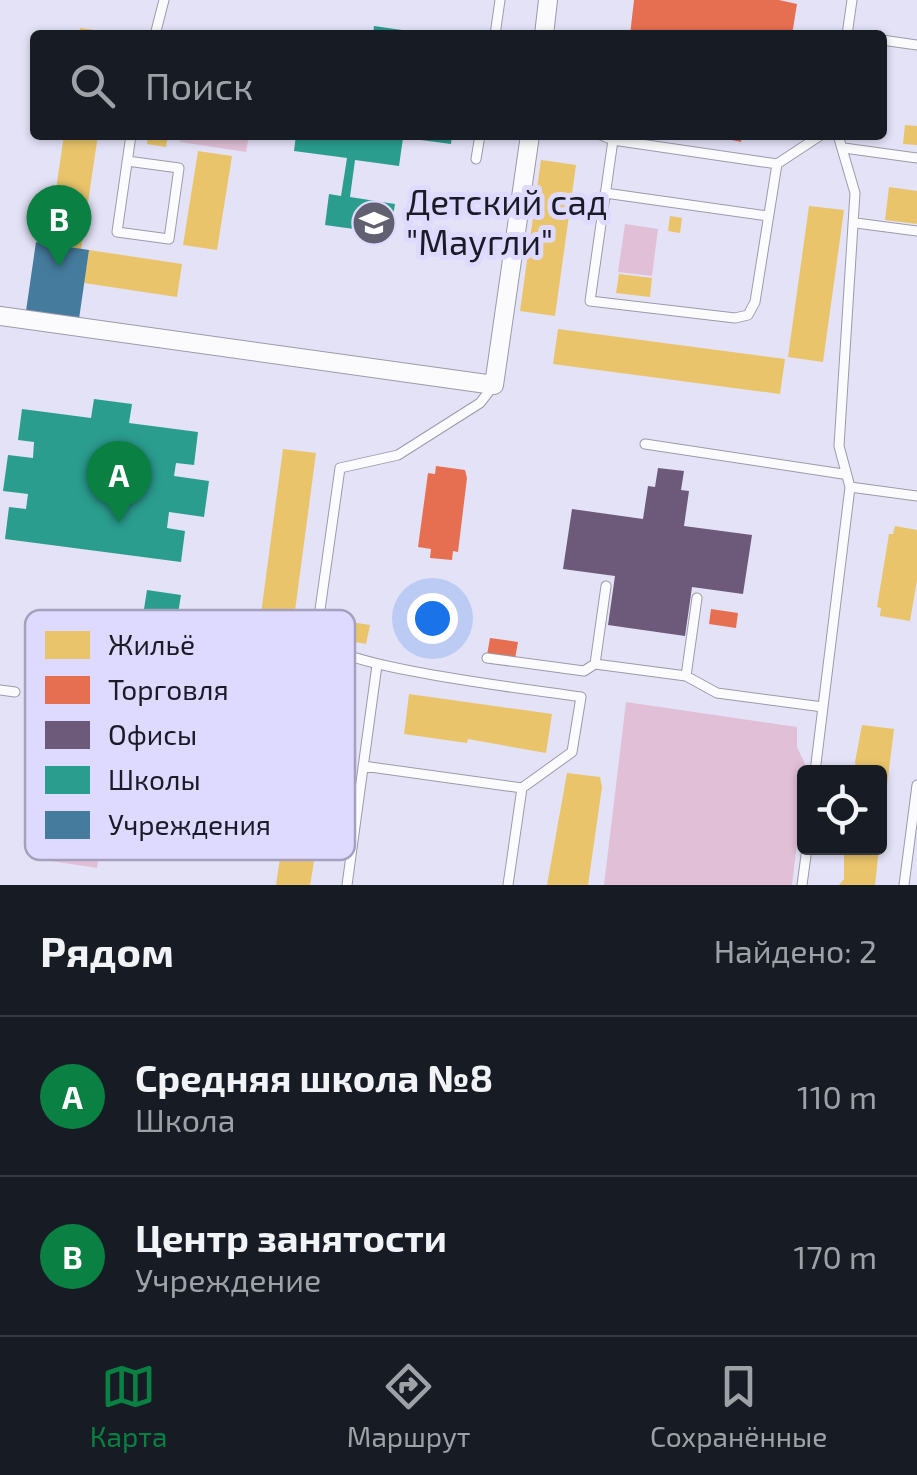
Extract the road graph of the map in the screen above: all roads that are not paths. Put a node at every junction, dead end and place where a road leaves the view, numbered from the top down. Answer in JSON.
{"nodes":[{"id":1,"x":164,"y":0,"type":"edge"},
{"id":2,"x":500,"y":0,"type":"edge"},
{"id":3,"x":548,"y":0,"type":"edge"},
{"id":4,"x":852,"y":0,"type":"edge"},
{"id":5,"x":156,"y":30,"type":"edge"},
{"id":6,"x":496,"y":30,"type":"edge"},
{"id":7,"x":545,"y":30,"type":"edge"},
{"id":8,"x":849,"y":30,"type":"edge"},
{"id":9,"x":887,"y":41,"type":"edge"},
{"id":10,"x":917,"y":44,"type":"edge"},
{"id":11,"x":130,"y":140,"type":"edge"},
{"id":12,"x":479,"y":140,"type":"edge"},
{"id":13,"x":529,"y":140,"type":"edge"},
{"id":14,"x":613,"y":140,"type":"joint"},
{"id":15,"x":813,"y":140,"type":"edge"},
{"id":16,"x":840,"y":140,"type":"edge"},
{"id":17,"x":844,"y":148,"type":"junction"},
{"id":18,"x":917,"y":158,"type":"edge"},
{"id":19,"x":476,"y":159,"type":"dead end"},
{"id":20,"x":127,"y":161,"type":"junction"},
{"id":21,"x":777,"y":164,"type":"junction"},
{"id":22,"x":606,"y":193,"type":"junction"},
{"id":23,"x":768,"y":216,"type":"junction"},
{"id":24,"x":856,"y":224,"type":"junction"},
{"id":25,"x":917,"y":231,"type":"edge"},
{"id":26,"x":0,"y":316,"type":"edge"},
{"id":27,"x":494,"y":385,"type":"junction"},
{"id":28,"x":645,"y":444,"type":"dead end"},
{"id":29,"x":844,"y":474,"type":"junction"},
{"id":30,"x":850,"y":487,"type":"junction"},
{"id":31,"x":917,"y":496,"type":"edge"},
{"id":32,"x":606,"y":586,"type":"dead end"},
{"id":33,"x":697,"y":598,"type":"dead end"},
{"id":34,"x":320,"y":610,"type":"edge"},
{"id":35,"x":355,"y":658,"type":"edge"},
{"id":36,"x":487,"y":658,"type":"dead end"},
{"id":37,"x":595,"y":664,"type":"junction"},
{"id":38,"x":377,"y":665,"type":"junction"},
{"id":39,"x":686,"y":676,"type":"junction"},
{"id":40,"x":0,"y":690,"type":"edge"},
{"id":41,"x":16,"y":692,"type":"dead end"},
{"id":42,"x":823,"y":707,"type":"junction"},
{"id":43,"x":816,"y":765,"type":"edge"},
{"id":44,"x":363,"y":766,"type":"junction"},
{"id":45,"x":917,"y":785,"type":"edge"},
{"id":46,"x":522,"y":788,"type":"junction"},
{"id":47,"x":355,"y":826,"type":"edge"},
{"id":48,"x":805,"y":855,"type":"edge"},
{"id":49,"x":350,"y":860,"type":"edge"},
{"id":50,"x":347,"y":885,"type":"edge"},
{"id":51,"x":508,"y":885,"type":"edge"},
{"id":52,"x":802,"y":885,"type":"edge"},
{"id":53,"x":904,"y":885,"type":"edge"}],
"edges":[{"from":1,"to":5,"type":"lane"},
{"from":2,"to":6,"type":"lane"},
{"from":3,"to":7,"type":"street"},
{"from":4,"to":8,"type":"lane"},
{"from":9,"to":10,"type":"lane"},
{"from":11,"to":20,"type":"lane"},
{"from":12,"to":19,"type":"lane"},
{"from":13,"to":27,"type":"street"},
{"from":14,"to":21,"type":"lane"},
{"from":14,"to":22,"type":"lane"},
{"from":15,"to":21,"type":"lane"},
{"from":16,"to":17,"type":"lane"},
{"from":17,"to":18,"type":"lane"},
{"from":17,"to":24,"type":"lane"},
{"from":20,"to":20,"type":"lane"},
{"from":21,"to":23,"type":"lane"},
{"from":22,"to":23,"type":"lane"},
{"from":22,"to":23,"type":"lane"},
{"from":24,"to":25,"type":"lane"},
{"from":24,"to":29,"type":"lane"},
{"from":26,"to":27,"type":"street"},
{"from":27,"to":34,"type":"lane"},
{"from":28,"to":29,"type":"lane"},
{"from":29,"to":30,"type":"lane"},
{"from":30,"to":31,"type":"lane"},
{"from":30,"to":42,"type":"lane"},
{"from":32,"to":37,"type":"lane"},
{"from":33,"to":39,"type":"lane"},
{"from":35,"to":38,"type":"lane"},
{"from":36,"to":37,"type":"lane"},
{"from":37,"to":39,"type":"lane"},
{"from":38,"to":44,"type":"lane"},
{"from":38,"to":46,"type":"lane"},
{"from":39,"to":42,"type":"lane"},
{"from":40,"to":41,"type":"lane"},
{"from":42,"to":43,"type":"lane"},
{"from":44,"to":46,"type":"lane"},
{"from":44,"to":47,"type":"lane"},
{"from":45,"to":53,"type":"lane"},
{"from":46,"to":51,"type":"lane"},
{"from":48,"to":52,"type":"lane"},
{"from":49,"to":50,"type":"lane"}]}
